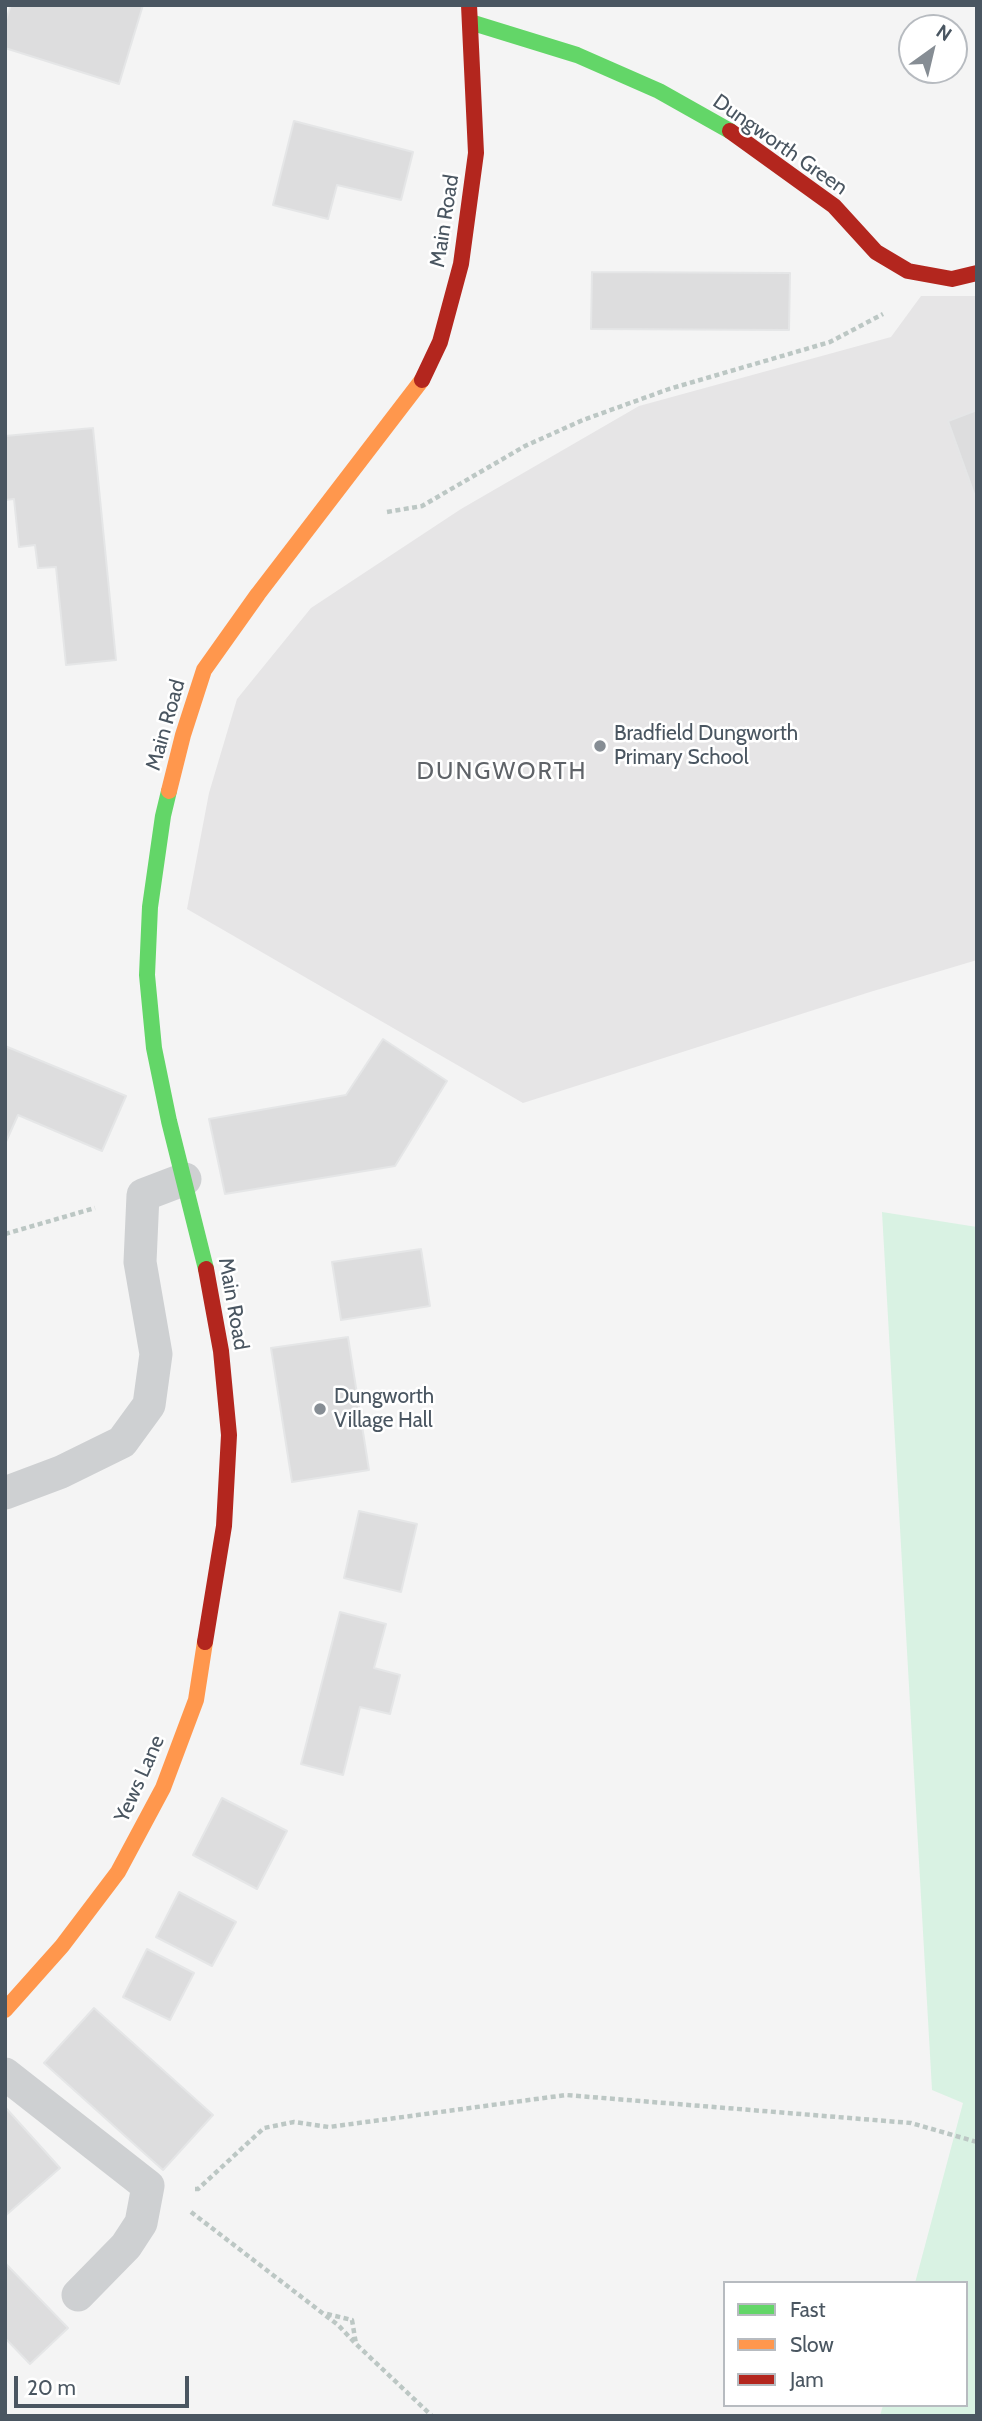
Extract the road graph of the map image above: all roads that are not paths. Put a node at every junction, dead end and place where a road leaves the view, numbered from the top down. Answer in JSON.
{"nodes":[{"id":1,"x":469,"y":5,"type":"edge"},
{"id":2,"x":470,"y":22,"type":"junction"},
{"id":3,"x":977,"y":273,"type":"edge"},
{"id":4,"x":185,"y":1179,"type":"junction"},
{"id":5,"x":5,"y":1493,"type":"edge"},
{"id":6,"x":224,"y":1526,"type":"joint"},
{"id":7,"x":5,"y":2010,"type":"edge"},
{"id":8,"x":5,"y":2074,"type":"edge"},
{"id":9,"x":78,"y":2295,"type":"dead end"}],
"edges":[{"from":1,"to":2,"type":"main road","name":"Main Road"},
{"from":2,"to":3,"type":"main road","name":"Dungworth Green"},
{"from":2,"to":4,"type":"main road","name":"Main Road"},
{"from":4,"to":5,"type":"lane"},
{"from":4,"to":6,"type":"main road","name":"Main Road"},
{"from":6,"to":7,"type":"main road","name":"Yews Lane"},
{"from":8,"to":9,"type":"lane"}]}
